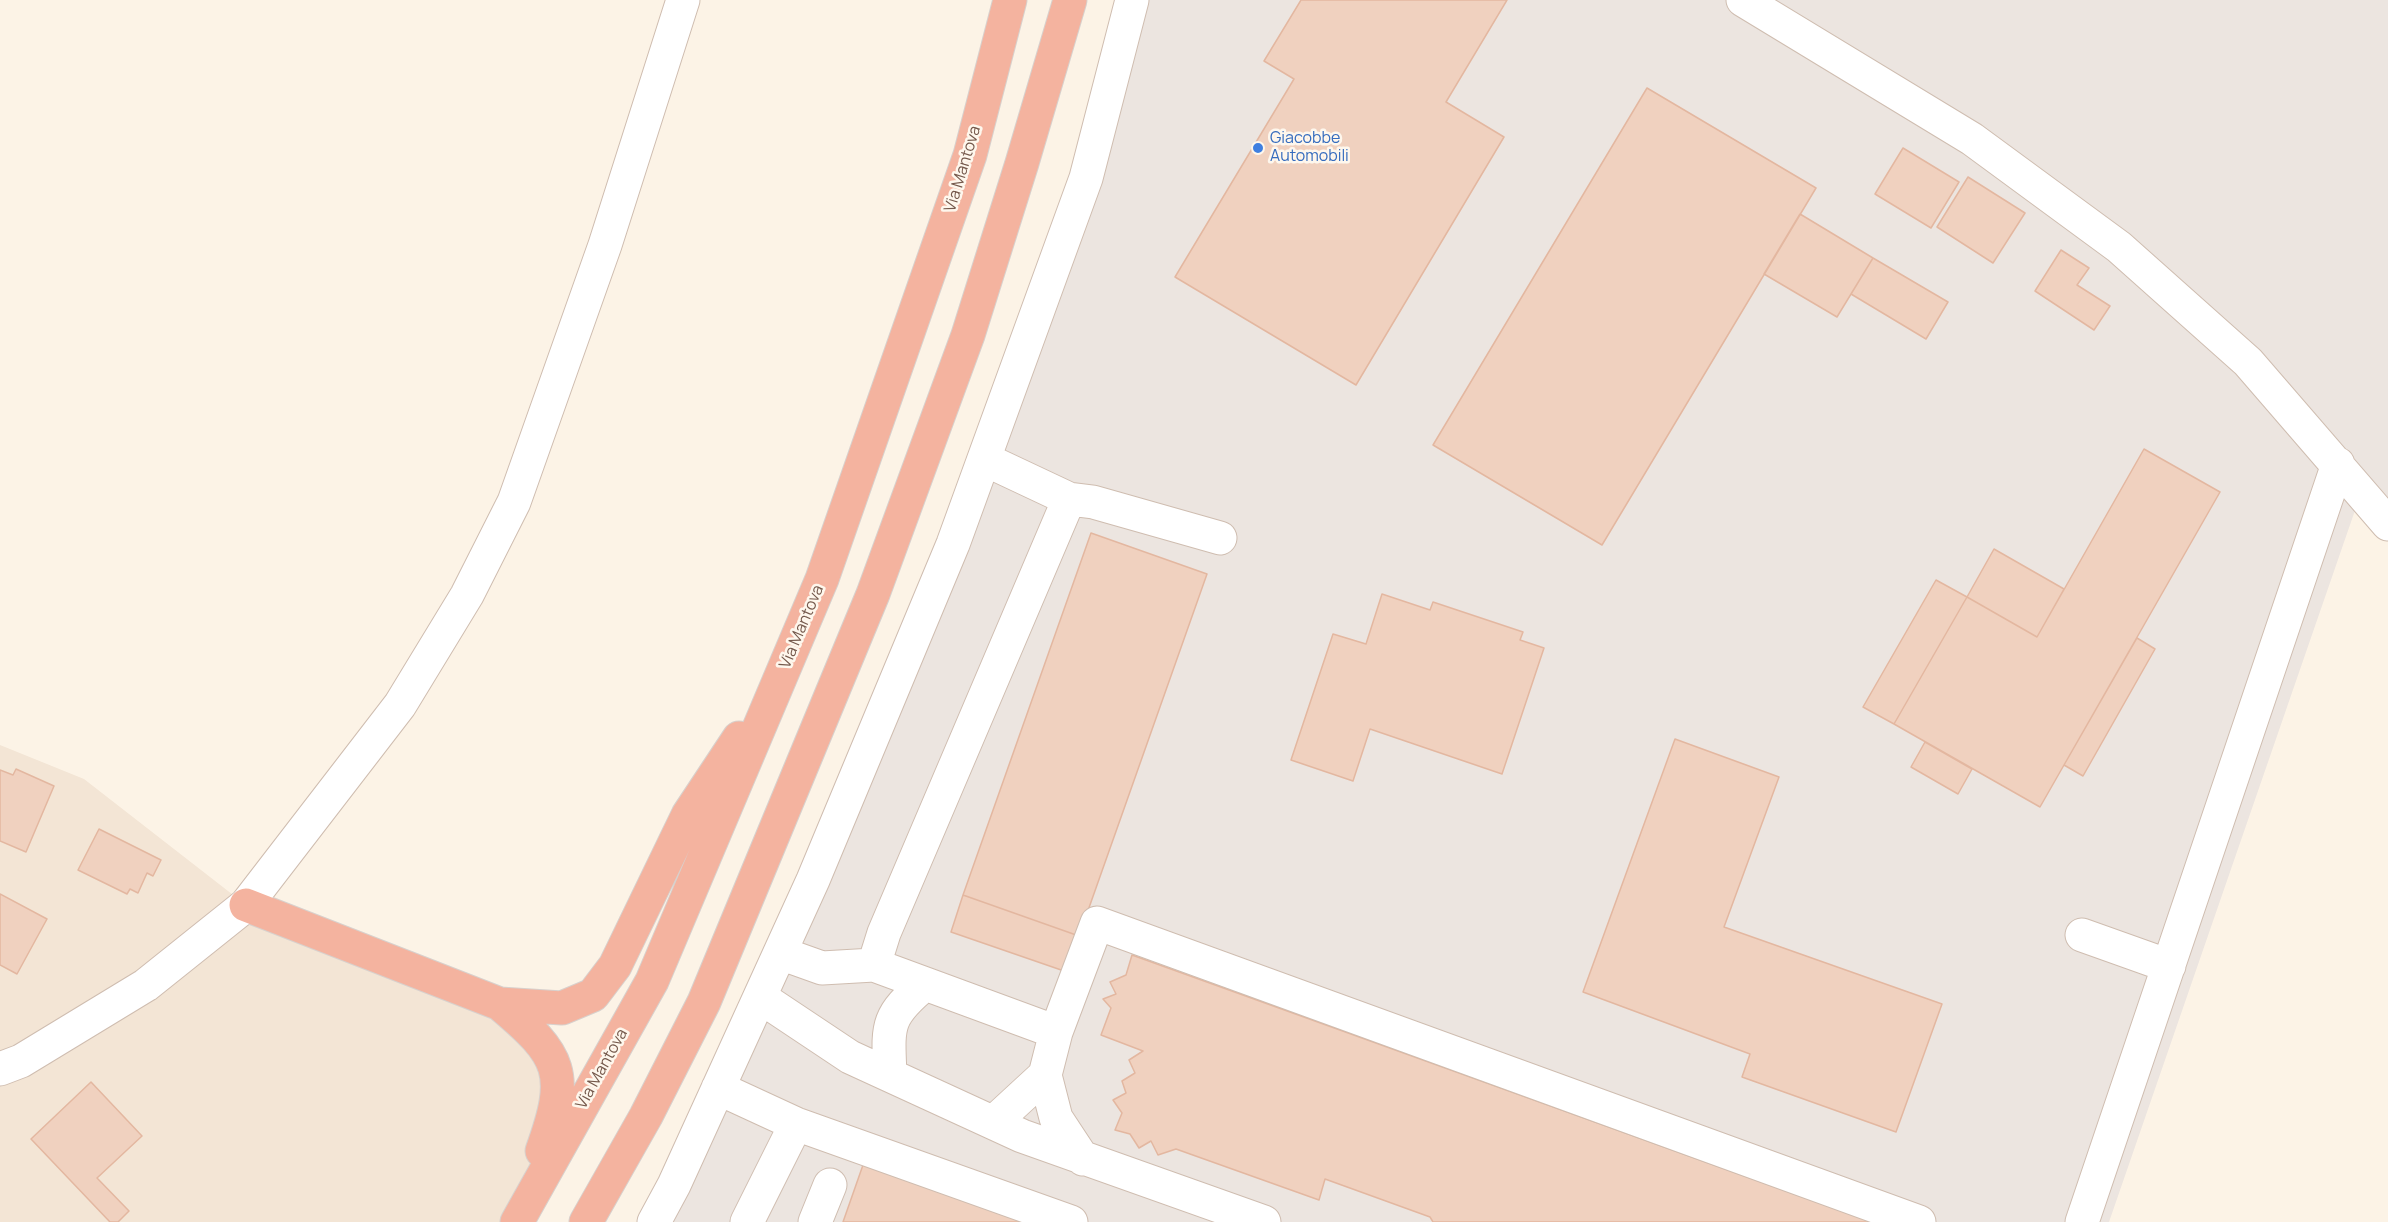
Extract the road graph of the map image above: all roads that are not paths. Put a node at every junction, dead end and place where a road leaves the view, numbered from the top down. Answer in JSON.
{"nodes":[{"id":1,"x":683,"y":0,"type":"edge"},
{"id":2,"x":1010,"y":0,"type":"edge"},
{"id":3,"x":1070,"y":0,"type":"edge"},
{"id":4,"x":1132,"y":0,"type":"edge"},
{"id":5,"x":1743,"y":0,"type":"edge"},
{"id":6,"x":984,"y":459,"type":"junction"},
{"id":7,"x":2338,"y":464,"type":"junction"},
{"id":8,"x":1069,"y":499,"type":"junction"},
{"id":9,"x":2388,"y":524,"type":"edge"},
{"id":10,"x":1220,"y":538,"type":"dead end"},
{"id":11,"x":784,"y":669,"type":"junction"},
{"id":12,"x":246,"y":905,"type":"junction"},
{"id":13,"x":2082,"y":935,"type":"dead end"},
{"id":14,"x":780,"y":952,"type":"junction"},
{"id":15,"x":874,"y":965,"type":"junction"},
{"id":16,"x":2169,"y":966,"type":"junction"},
{"id":17,"x":925,"y":984,"type":"junction"},
{"id":18,"x":760,"y":997,"type":"junction"},
{"id":19,"x":500,"y":1004,"type":"junction"},
{"id":20,"x":1056,"y":1032,"type":"junction"},
{"id":21,"x":0,"y":1069,"type":"edge"},
{"id":22,"x":890,"y":1075,"type":"junction"},
{"id":23,"x":1045,"y":1075,"type":"junction"},
{"id":24,"x":718,"y":1088,"type":"junction"},
{"id":25,"x":994,"y":1122,"type":"junction"},
{"id":26,"x":796,"y":1124,"type":"junction"},
{"id":27,"x":1083,"y":1159,"type":"junction"},
{"id":28,"x":830,"y":1185,"type":"dead end"},
{"id":29,"x":517,"y":1222,"type":"edge"},
{"id":30,"x":586,"y":1222,"type":"edge"},
{"id":31,"x":654,"y":1222,"type":"edge"},
{"id":32,"x":747,"y":1222,"type":"edge"},
{"id":33,"x":815,"y":1222,"type":"edge"},
{"id":34,"x":1071,"y":1222,"type":"edge"},
{"id":35,"x":1264,"y":1222,"type":"edge"},
{"id":36,"x":1919,"y":1222,"type":"edge"},
{"id":37,"x":2082,"y":1222,"type":"edge"}],
"edges":[{"from":1,"to":12,"type":"street"},
{"from":2,"to":11,"type":"highway","name":"Via Mantova"},
{"from":3,"to":30,"type":"highway"},
{"from":4,"to":6,"type":"street"},
{"from":5,"to":7,"type":"street"},
{"from":6,"to":8,"type":"street"},
{"from":6,"to":14,"type":"street"},
{"from":7,"to":9,"type":"street"},
{"from":7,"to":16,"type":"street"},
{"from":8,"to":10,"type":"street"},
{"from":8,"to":15,"type":"street"},
{"from":11,"to":19,"type":"highway"},
{"from":11,"to":29,"type":"highway","name":"Via Mantova"},
{"from":12,"to":19,"type":"highway"},
{"from":12,"to":21,"type":"street"},
{"from":13,"to":16,"type":"street"},
{"from":14,"to":15,"type":"street"},
{"from":14,"to":18,"type":"street"},
{"from":15,"to":17,"type":"street"},
{"from":16,"to":37,"type":"street"},
{"from":17,"to":20,"type":"street"},
{"from":17,"to":22,"type":"street"},
{"from":18,"to":22,"type":"street"},
{"from":18,"to":24,"type":"street"},
{"from":19,"to":29,"type":"highway"},
{"from":20,"to":23,"type":"street"},
{"from":20,"to":36,"type":"street"},
{"from":22,"to":25,"type":"street"},
{"from":23,"to":25,"type":"street"},
{"from":23,"to":27,"type":"street"},
{"from":24,"to":26,"type":"street"},
{"from":24,"to":31,"type":"street"},
{"from":25,"to":27,"type":"street"},
{"from":26,"to":32,"type":"street"},
{"from":26,"to":34,"type":"street"},
{"from":27,"to":35,"type":"street"},
{"from":28,"to":33,"type":"street"}]}
